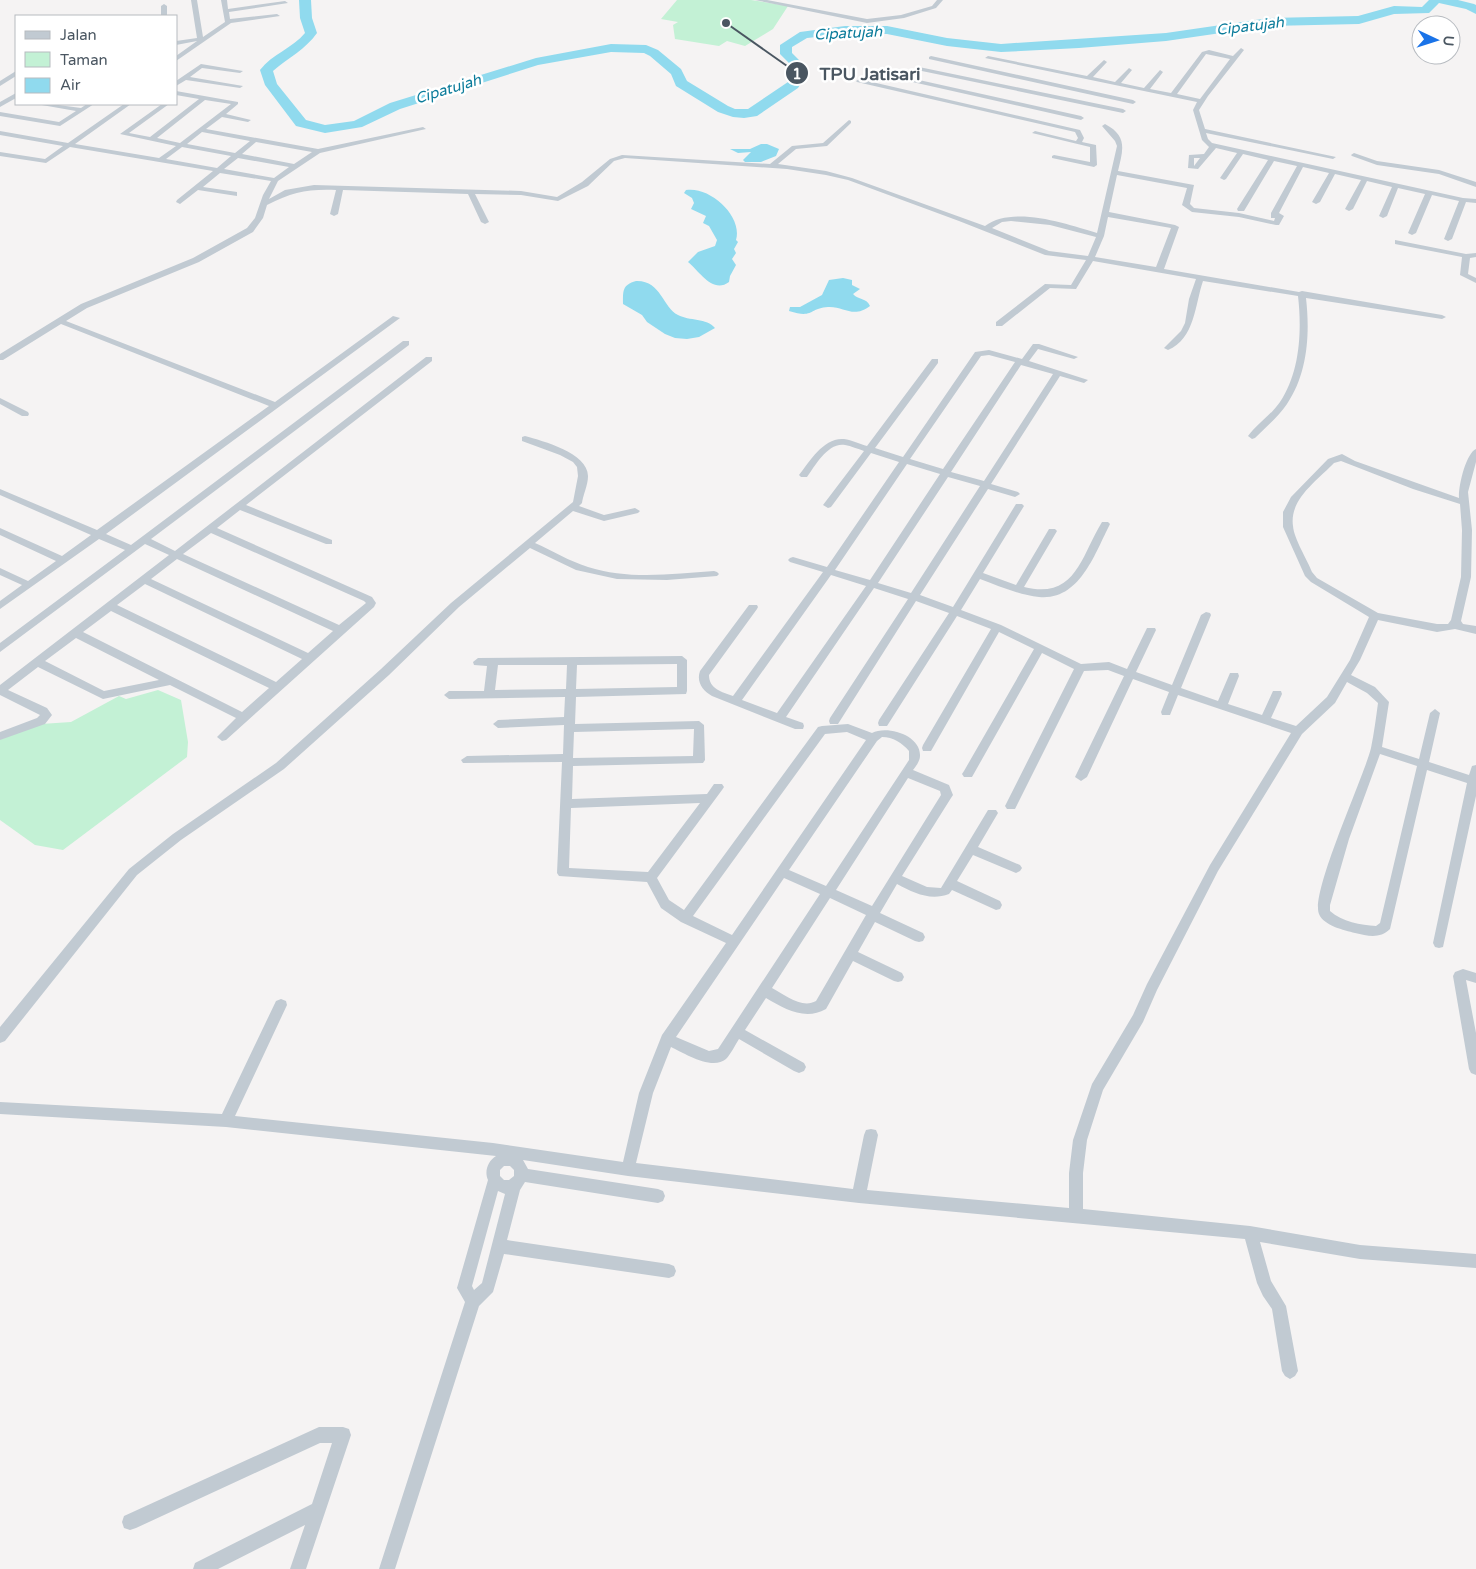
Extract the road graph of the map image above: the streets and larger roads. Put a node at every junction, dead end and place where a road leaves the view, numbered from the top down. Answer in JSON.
{"nodes":[{"id":1,"x":194,"y":0,"type":"edge"},
{"id":2,"x":224,"y":0,"type":"edge"},
{"id":3,"x":758,"y":0,"type":"edge"},
{"id":4,"x":940,"y":0,"type":"edge"},
{"id":5,"x":285,"y":3,"type":"dead end"},
{"id":6,"x":164,"y":6,"type":"dead end"},
{"id":7,"x":226,"y":11,"type":"junction"},
{"id":8,"x":164,"y":15,"type":"edge"},
{"id":9,"x":277,"y":16,"type":"dead end"},
{"id":10,"x":229,"y":21,"type":"junction"},
{"id":11,"x":201,"y":40,"type":"junction"},
{"id":12,"x":178,"y":43,"type":"edge"},
{"id":13,"x":1241,"y":50,"type":"dead end"},
{"id":14,"x":178,"y":57,"type":"edge"},
{"id":15,"x":930,"y":58,"type":"dead end"},
{"id":16,"x":988,"y":58,"type":"dead end"},
{"id":17,"x":1232,"y":58,"type":"junction"},
{"id":18,"x":1104,"y":62,"type":"dead end"},
{"id":19,"x":919,"y":69,"type":"dead end"},
{"id":20,"x":1041,"y":69,"type":"junction"},
{"id":21,"x":1130,"y":70,"type":"dead end"},
{"id":22,"x":8,"y":71,"type":"dead end"},
{"id":23,"x":240,"y":71,"type":"dead end"},
{"id":24,"x":15,"y":72,"type":"edge"},
{"id":25,"x":1160,"y":72,"type":"dead end"},
{"id":26,"x":15,"y":73,"type":"edge"},
{"id":27,"x":184,"y":78,"type":"junction"},
{"id":28,"x":1090,"y":78,"type":"junction"},
{"id":29,"x":1029,"y":79,"type":"junction"},
{"id":30,"x":910,"y":80,"type":"dead end"},
{"id":31,"x":859,"y":81,"type":"dead end"},
{"id":32,"x":178,"y":82,"type":"edge"},
{"id":33,"x":0,"y":84,"type":"edge"},
{"id":34,"x":1116,"y":84,"type":"junction"},
{"id":35,"x":240,"y":86,"type":"dead end"},
{"id":36,"x":1021,"y":89,"type":"junction"},
{"id":37,"x":1146,"y":89,"type":"junction"},
{"id":38,"x":178,"y":94,"type":"edge"},
{"id":39,"x":1173,"y":95,"type":"junction"},
{"id":40,"x":205,"y":97,"type":"junction"},
{"id":41,"x":13,"y":100,"type":"edge"},
{"id":42,"x":1009,"y":101,"type":"junction"},
{"id":43,"x":1201,"y":101,"type":"junction"},
{"id":44,"x":1133,"y":102,"type":"dead end"},
{"id":45,"x":0,"y":105,"type":"edge"},
{"id":46,"x":46,"y":105,"type":"edge"},
{"id":47,"x":90,"y":105,"type":"edge"},
{"id":48,"x":127,"y":105,"type":"edge"},
{"id":49,"x":165,"y":105,"type":"edge"},
{"id":50,"x":82,"y":110,"type":"junction"},
{"id":51,"x":1123,"y":112,"type":"dead end"},
{"id":52,"x":998,"y":113,"type":"junction"},
{"id":53,"x":0,"y":114,"type":"edge"},
{"id":54,"x":220,"y":115,"type":"junction"},
{"id":55,"x":1081,"y":118,"type":"dead end"},
{"id":56,"x":248,"y":120,"type":"dead end"},
{"id":57,"x":849,"y":122,"type":"dead end"},
{"id":58,"x":1105,"y":126,"type":"dead end"},
{"id":59,"x":422,"y":129,"type":"dead end"},
{"id":60,"x":200,"y":130,"type":"junction"},
{"id":61,"x":1202,"y":130,"type":"junction"},
{"id":62,"x":0,"y":133,"type":"edge"},
{"id":63,"x":1035,"y":134,"type":"dead end"},
{"id":64,"x":152,"y":139,"type":"junction"},
{"id":65,"x":256,"y":139,"type":"junction"},
{"id":66,"x":1078,"y":143,"type":"junction"},
{"id":67,"x":182,"y":144,"type":"junction"},
{"id":68,"x":71,"y":145,"type":"junction"},
{"id":69,"x":1213,"y":147,"type":"junction"},
{"id":70,"x":1301,"y":150,"type":"junction"},
{"id":71,"x":318,"y":151,"type":"junction"},
{"id":72,"x":1241,"y":152,"type":"junction"},
{"id":73,"x":0,"y":154,"type":"edge"},
{"id":74,"x":238,"y":155,"type":"junction"},
{"id":75,"x":1205,"y":156,"type":"junction"},
{"id":76,"x":1354,"y":156,"type":"dead end"},
{"id":77,"x":1054,"y":157,"type":"dead end"},
{"id":78,"x":1333,"y":157,"type":"dead end"},
{"id":79,"x":1272,"y":159,"type":"junction"},
{"id":80,"x":160,"y":161,"type":"junction"},
{"id":81,"x":1298,"y":164,"type":"junction"},
{"id":82,"x":294,"y":166,"type":"junction"},
{"id":83,"x":772,"y":166,"type":"junction"},
{"id":84,"x":1192,"y":168,"type":"junction"},
{"id":85,"x":218,"y":171,"type":"junction"},
{"id":86,"x":1115,"y":172,"type":"junction"},
{"id":87,"x":1333,"y":172,"type":"junction"},
{"id":88,"x":1403,"y":172,"type":"dead end"},
{"id":89,"x":1224,"y":178,"type":"dead end"},
{"id":90,"x":1365,"y":178,"type":"junction"},
{"id":91,"x":275,"y":180,"type":"junction"},
{"id":92,"x":1396,"y":185,"type":"junction"},
{"id":93,"x":1476,"y":185,"type":"edge"},
{"id":94,"x":1191,"y":187,"type":"junction"},
{"id":95,"x":197,"y":188,"type":"junction"},
{"id":96,"x":340,"y":189,"type":"junction"},
{"id":97,"x":1452,"y":191,"type":"junction"},
{"id":98,"x":471,"y":193,"type":"junction"},
{"id":99,"x":1429,"y":193,"type":"junction"},
{"id":100,"x":234,"y":194,"type":"dead end"},
{"id":101,"x":1463,"y":200,"type":"junction"},
{"id":102,"x":1476,"y":201,"type":"edge"},
{"id":103,"x":180,"y":202,"type":"dead end"},
{"id":104,"x":1316,"y":202,"type":"dead end"},
{"id":105,"x":264,"y":204,"type":"junction"},
{"id":106,"x":1241,"y":209,"type":"dead end"},
{"id":107,"x":1349,"y":209,"type":"dead end"},
{"id":108,"x":334,"y":214,"type":"dead end"},
{"id":109,"x":1106,"y":214,"type":"junction"},
{"id":110,"x":1383,"y":216,"type":"dead end"},
{"id":111,"x":485,"y":222,"type":"dead end"},
{"id":112,"x":987,"y":228,"type":"junction"},
{"id":113,"x":1412,"y":233,"type":"dead end"},
{"id":114,"x":1100,"y":236,"type":"junction"},
{"id":115,"x":1448,"y":239,"type":"dead end"},
{"id":116,"x":1398,"y":242,"type":"dead end"},
{"id":117,"x":1476,"y":255,"type":"edge"},
{"id":118,"x":1466,"y":256,"type":"junction"},
{"id":119,"x":1091,"y":258,"type":"junction"},
{"id":120,"x":1159,"y":271,"type":"junction"},
{"id":121,"x":1200,"y":278,"type":"junction"},
{"id":122,"x":1476,"y":281,"type":"edge"},
{"id":123,"x":1302,"y":294,"type":"junction"},
{"id":124,"x":1442,"y":317,"type":"dead end"},
{"id":125,"x":396,"y":318,"type":"dead end"},
{"id":126,"x":60,"y":321,"type":"junction"},
{"id":127,"x":999,"y":324,"type":"dead end"},
{"id":128,"x":406,"y":343,"type":"dead end"},
{"id":129,"x":1168,"y":348,"type":"dead end"},
{"id":130,"x":1074,"y":357,"type":"dead end"},
{"id":131,"x":0,"y":358,"type":"edge"},
{"id":132,"x":429,"y":359,"type":"dead end"},
{"id":133,"x":935,"y":361,"type":"dead end"},
{"id":134,"x":1022,"y":362,"type":"junction"},
{"id":135,"x":1058,"y":373,"type":"junction"},
{"id":136,"x":1084,"y":380,"type":"dead end"},
{"id":137,"x":0,"y":402,"type":"edge"},
{"id":138,"x":276,"y":405,"type":"junction"},
{"id":139,"x":25,"y":414,"type":"dead end"},
{"id":140,"x":1252,"y":436,"type":"dead end"},
{"id":141,"x":525,"y":438,"type":"dead end"},
{"id":142,"x":869,"y":450,"type":"junction"},
{"id":143,"x":1476,"y":452,"type":"edge"},
{"id":144,"x":906,"y":461,"type":"junction"},
{"id":145,"x":946,"y":473,"type":"junction"},
{"id":146,"x":804,"y":474,"type":"dead end"},
{"id":147,"x":986,"y":485,"type":"junction"},
{"id":148,"x":0,"y":492,"type":"edge"},
{"id":149,"x":1015,"y":494,"type":"dead end"},
{"id":150,"x":1463,"y":502,"type":"junction"},
{"id":151,"x":828,"y":505,"type":"dead end"},
{"id":152,"x":240,"y":506,"type":"junction"},
{"id":153,"x":1020,"y":506,"type":"dead end"},
{"id":154,"x":571,"y":508,"type":"junction"},
{"id":155,"x":636,"y":511,"type":"dead end"},
{"id":156,"x":1105,"y":524,"type":"dead end"},
{"id":157,"x":210,"y":529,"type":"junction"},
{"id":158,"x":0,"y":531,"type":"edge"},
{"id":159,"x":1052,"y":531,"type":"dead end"},
{"id":160,"x":98,"y":534,"type":"junction"},
{"id":161,"x":144,"y":540,"type":"junction"},
{"id":162,"x":329,"y":542,"type":"dead end"},
{"id":163,"x":527,"y":543,"type":"junction"},
{"id":164,"x":132,"y":549,"type":"junction"},
{"id":165,"x":177,"y":555,"type":"junction"},
{"id":166,"x":63,"y":560,"type":"junction"},
{"id":167,"x":793,"y":560,"type":"dead end"},
{"id":168,"x":0,"y":571,"type":"edge"},
{"id":169,"x":829,"y":571,"type":"junction"},
{"id":170,"x":714,"y":574,"type":"dead end"},
{"id":171,"x":978,"y":575,"type":"junction"},
{"id":172,"x":144,"y":580,"type":"junction"},
{"id":173,"x":872,"y":584,"type":"junction"},
{"id":174,"x":29,"y":585,"type":"junction"},
{"id":175,"x":1019,"y":588,"type":"junction"},
{"id":176,"x":914,"y":597,"type":"junction"},
{"id":177,"x":0,"y":606,"type":"edge"},
{"id":178,"x":110,"y":606,"type":"junction"},
{"id":179,"x":753,"y":607,"type":"dead end"},
{"id":180,"x":955,"y":612,"type":"junction"},
{"id":181,"x":1206,"y":615,"type":"dead end"},
{"id":182,"x":1375,"y":616,"type":"junction"},
{"id":183,"x":1456,"y":621,"type":"junction"},
{"id":184,"x":997,"y":627,"type":"junction"},
{"id":185,"x":340,"y":630,"type":"junction"},
{"id":186,"x":1151,"y":630,"type":"dead end"},
{"id":187,"x":1476,"y":630,"type":"edge"},
{"id":188,"x":75,"y":633,"type":"junction"},
{"id":189,"x":0,"y":648,"type":"edge"},
{"id":190,"x":1039,"y":649,"type":"junction"},
{"id":191,"x":309,"y":658,"type":"junction"},
{"id":192,"x":38,"y":662,"type":"junction"},
{"id":193,"x":478,"y":662,"type":"dead end"},
{"id":194,"x":492,"y":662,"type":"junction"},
{"id":195,"x":572,"y":662,"type":"junction"},
{"id":196,"x":1080,"y":668,"type":"junction"},
{"id":197,"x":1129,"y":674,"type":"junction"},
{"id":198,"x":1234,"y":676,"type":"dead end"},
{"id":199,"x":1345,"y":676,"type":"junction"},
{"id":200,"x":171,"y":681,"type":"junction"},
{"id":201,"x":277,"y":687,"type":"junction"},
{"id":202,"x":1174,"y":690,"type":"junction"},
{"id":203,"x":0,"y":691,"type":"edge"},
{"id":204,"x":489,"y":694,"type":"junction"},
{"id":205,"x":570,"y":694,"type":"junction"},
{"id":206,"x":1277,"y":694,"type":"dead end"},
{"id":207,"x":449,"y":695,"type":"dead end"},
{"id":208,"x":735,"y":702,"type":"junction"},
{"id":209,"x":1222,"y":705,"type":"junction"},
{"id":210,"x":1166,"y":712,"type":"dead end"},
{"id":211,"x":1435,"y":713,"type":"dead end"},
{"id":212,"x":244,"y":718,"type":"junction"},
{"id":213,"x":780,"y":718,"type":"junction"},
{"id":214,"x":1265,"y":720,"type":"junction"},
{"id":215,"x":834,"y":721,"type":"dead end"},
{"id":216,"x":883,"y":723,"type":"dead end"},
{"id":217,"x":498,"y":724,"type":"dead end"},
{"id":218,"x":569,"y":725,"type":"junction"},
{"id":219,"x":800,"y":726,"type":"dead end"},
{"id":220,"x":1298,"y":731,"type":"junction"},
{"id":221,"x":0,"y":736,"type":"edge"},
{"id":222,"x":222,"y":737,"type":"dead end"},
{"id":223,"x":874,"y":738,"type":"junction"},
{"id":224,"x":927,"y":748,"type":"dead end"},
{"id":225,"x":1376,"y":749,"type":"junction"},
{"id":226,"x":467,"y":760,"type":"dead end"},
{"id":227,"x":568,"y":760,"type":"junction"},
{"id":228,"x":1424,"y":764,"type":"junction"},
{"id":229,"x":906,"y":772,"type":"junction"},
{"id":230,"x":968,"y":774,"type":"dead end"},
{"id":231,"x":1081,"y":777,"type":"dead end"},
{"id":232,"x":1475,"y":777,"type":"edge"},
{"id":233,"x":718,"y":787,"type":"dead end"},
{"id":234,"x":710,"y":798,"type":"junction"},
{"id":235,"x":566,"y":804,"type":"junction"},
{"id":236,"x":1011,"y":806,"type":"dead end"},
{"id":237,"x":992,"y":813,"type":"dead end"},
{"id":238,"x":971,"y":848,"type":"junction"},
{"id":239,"x":1016,"y":868,"type":"dead end"},
{"id":240,"x":781,"y":871,"type":"junction"},
{"id":241,"x":651,"y":877,"type":"junction"},
{"id":242,"x":894,"y":878,"type":"junction"},
{"id":243,"x":950,"y":883,"type":"junction"},
{"id":244,"x":828,"y":892,"type":"junction"},
{"id":245,"x":996,"y":905,"type":"dead end"},
{"id":246,"x":872,"y":914,"type":"junction"},
{"id":247,"x":685,"y":918,"type":"junction"},
{"id":248,"x":919,"y":937,"type":"dead end"},
{"id":249,"x":733,"y":941,"type":"junction"},
{"id":250,"x":1439,"y":943,"type":"dead end"},
{"id":251,"x":850,"y":954,"type":"junction"},
{"id":252,"x":898,"y":978,"type":"dead end"},
{"id":253,"x":1476,"y":978,"type":"edge"},
{"id":254,"x":765,"y":990,"type":"junction"},
{"id":255,"x":281,"y":1005,"type":"dead end"},
{"id":256,"x":738,"y":1032,"type":"junction"},
{"id":257,"x":0,"y":1036,"type":"edge"},
{"id":258,"x":667,"y":1039,"type":"junction"},
{"id":259,"x":799,"y":1067,"type":"dead end"},
{"id":260,"x":1476,"y":1069,"type":"edge"},
{"id":261,"x":0,"y":1108,"type":"edge"},
{"id":262,"x":226,"y":1121,"type":"junction"},
{"id":263,"x":871,"y":1134,"type":"dead end"},
{"id":264,"x":493,"y":1149,"type":"junction"},
{"id":265,"x":532,"y":1154,"type":"junction"},
{"id":266,"x":496,"y":1165,"type":"junction"},
{"id":267,"x":628,"y":1169,"type":"junction"},
{"id":268,"x":519,"y":1177,"type":"junction"},
{"id":269,"x":494,"y":1181,"type":"junction"},
{"id":270,"x":658,"y":1196,"type":"dead end"},
{"id":271,"x":859,"y":1196,"type":"junction"},
{"id":272,"x":1076,"y":1216,"type":"junction"},
{"id":273,"x":1250,"y":1233,"type":"junction"},
{"id":274,"x":499,"y":1246,"type":"junction"},
{"id":275,"x":1476,"y":1261,"type":"edge"},
{"id":276,"x":669,"y":1271,"type":"dead end"},
{"id":277,"x":468,"y":1294,"type":"junction"},
{"id":278,"x":1290,"y":1372,"type":"dead end"},
{"id":279,"x":319,"y":1509,"type":"junction"},
{"id":280,"x":130,"y":1522,"type":"dead end"},
{"id":281,"x":201,"y":1569,"type":"edge"},
{"id":282,"x":298,"y":1569,"type":"edge"},
{"id":283,"x":387,"y":1569,"type":"edge"}],
"edges":[{"from":1,"to":11,"type":"street"},
{"from":2,"to":7,"type":"street"},
{"from":3,"to":4,"type":"street"},
{"from":5,"to":7,"type":"street"},
{"from":6,"to":8,"type":"street"},
{"from":7,"to":10,"type":"street"},
{"from":9,"to":10,"type":"street"},
{"from":10,"to":11,"type":"street"},
{"from":11,"to":12,"type":"street"},
{"from":11,"to":14,"type":"street"},
{"from":13,"to":17,"type":"street"},
{"from":15,"to":29,"type":"street"},
{"from":16,"to":20,"type":"street"},
{"from":17,"to":39,"type":"street"},
{"from":17,"to":43,"type":"street"},
{"from":18,"to":28,"type":"street"},
{"from":19,"to":36,"type":"street"},
{"from":20,"to":28,"type":"street"},
{"from":20,"to":29,"type":"street"},
{"from":21,"to":34,"type":"street"},
{"from":22,"to":24,"type":"street"},
{"from":23,"to":27,"type":"street"},
{"from":25,"to":37,"type":"street"},
{"from":26,"to":33,"type":"street"},
{"from":27,"to":32,"type":"street"},
{"from":27,"to":35,"type":"street"},
{"from":28,"to":34,"type":"street"},
{"from":29,"to":36,"type":"street"},
{"from":29,"to":44,"type":"street"},
{"from":30,"to":42,"type":"street"},
{"from":31,"to":52,"type":"street"},
{"from":34,"to":37,"type":"street"},
{"from":36,"to":42,"type":"street"},
{"from":36,"to":51,"type":"street"},
{"from":37,"to":39,"type":"street"},
{"from":38,"to":40,"type":"street"},
{"from":39,"to":43,"type":"street"},
{"from":40,"to":54,"type":"street"},
{"from":40,"to":64,"type":"street"},
{"from":41,"to":45,"type":"street"},
{"from":42,"to":52,"type":"street"},
{"from":42,"to":55,"type":"street"},
{"from":43,"to":61,"type":"street"},
{"from":46,"to":50,"type":"street"},
{"from":47,"to":50,"type":"street"},
{"from":48,"to":68,"type":"street"},
{"from":49,"to":64,"type":"street"},
{"from":50,"to":53,"type":"street"},
{"from":52,"to":66,"type":"street"},
{"from":54,"to":56,"type":"street"},
{"from":54,"to":60,"type":"street"},
{"from":57,"to":83,"type":"street"},
{"from":58,"to":86,"type":"street"},
{"from":59,"to":71,"type":"street"},
{"from":60,"to":65,"type":"street"},
{"from":60,"to":67,"type":"street"},
{"from":61,"to":69,"type":"street"},
{"from":61,"to":70,"type":"street"},
{"from":62,"to":68,"type":"street"},
{"from":63,"to":66,"type":"street"},
{"from":64,"to":67,"type":"street"},
{"from":65,"to":71,"type":"street"},
{"from":65,"to":74,"type":"street"},
{"from":66,"to":77,"type":"street"},
{"from":67,"to":74,"type":"street"},
{"from":67,"to":80,"type":"street"},
{"from":68,"to":73,"type":"street"},
{"from":68,"to":80,"type":"street"},
{"from":69,"to":72,"type":"street"},
{"from":69,"to":75,"type":"street"},
{"from":70,"to":78,"type":"street"},
{"from":70,"to":81,"type":"street"},
{"from":71,"to":82,"type":"street"},
{"from":72,"to":79,"type":"street"},
{"from":72,"to":89,"type":"street"},
{"from":74,"to":82,"type":"street"},
{"from":74,"to":85,"type":"street"},
{"from":75,"to":84,"type":"street"},
{"from":75,"to":84,"type":"street"},
{"from":76,"to":93,"type":"street"},
{"from":79,"to":81,"type":"street"},
{"from":79,"to":106,"type":"street"},
{"from":80,"to":85,"type":"street"},
{"from":81,"to":87,"type":"street"},
{"from":81,"to":94,"type":"street"},
{"from":82,"to":91,"type":"street"},
{"from":83,"to":98,"type":"street"},
{"from":83,"to":112,"type":"street"},
{"from":84,"to":94,"type":"street"},
{"from":85,"to":91,"type":"street"},
{"from":85,"to":95,"type":"street"},
{"from":86,"to":94,"type":"street"},
{"from":86,"to":109,"type":"street"},
{"from":87,"to":90,"type":"street"},
{"from":87,"to":104,"type":"street"},
{"from":88,"to":97,"type":"street"},
{"from":90,"to":92,"type":"street"},
{"from":90,"to":107,"type":"street"},
{"from":91,"to":105,"type":"street"},
{"from":92,"to":99,"type":"street"},
{"from":92,"to":110,"type":"street"},
{"from":95,"to":100,"type":"street"},
{"from":95,"to":103,"type":"street"},
{"from":96,"to":98,"type":"street"},
{"from":96,"to":105,"type":"street"},
{"from":96,"to":108,"type":"street"},
{"from":97,"to":99,"type":"street"},
{"from":97,"to":101,"type":"street"},
{"from":98,"to":111,"type":"street"},
{"from":99,"to":113,"type":"street"},
{"from":101,"to":102,"type":"street"},
{"from":101,"to":115,"type":"street"},
{"from":105,"to":126,"type":"street"},
{"from":109,"to":114,"type":"street"},
{"from":109,"to":120,"type":"street"},
{"from":112,"to":114,"type":"street"},
{"from":112,"to":119,"type":"street"},
{"from":114,"to":119,"type":"street"},
{"from":116,"to":118,"type":"street"},
{"from":117,"to":118,"type":"street"},
{"from":118,"to":122,"type":"street"},
{"from":119,"to":120,"type":"street"},
{"from":119,"to":127,"type":"street"},
{"from":120,"to":121,"type":"street"},
{"from":121,"to":123,"type":"street"},
{"from":121,"to":129,"type":"street"},
{"from":123,"to":124,"type":"street"},
{"from":123,"to":140,"type":"street"},
{"from":125,"to":138,"type":"street"},
{"from":126,"to":131,"type":"street"},
{"from":126,"to":138,"type":"street"},
{"from":128,"to":161,"type":"street"},
{"from":130,"to":134,"type":"street"},
{"from":132,"to":152,"type":"street"},
{"from":133,"to":142,"type":"street"},
{"from":134,"to":135,"type":"street"},
{"from":134,"to":144,"type":"street"},
{"from":134,"to":145,"type":"street"},
{"from":135,"to":136,"type":"street"},
{"from":135,"to":147,"type":"street"},
{"from":137,"to":139,"type":"street"},
{"from":138,"to":160,"type":"street"},
{"from":141,"to":154,"type":"street"},
{"from":142,"to":144,"type":"street"},
{"from":142,"to":146,"type":"street"},
{"from":142,"to":151,"type":"street"},
{"from":143,"to":150,"type":"street"},
{"from":144,"to":145,"type":"street"},
{"from":144,"to":169,"type":"street"},
{"from":145,"to":147,"type":"street"},
{"from":145,"to":173,"type":"street"},
{"from":147,"to":149,"type":"street"},
{"from":147,"to":176,"type":"street"},
{"from":148,"to":160,"type":"street"},
{"from":150,"to":182,"type":"street"},
{"from":150,"to":183,"type":"street"},
{"from":152,"to":157,"type":"street"},
{"from":152,"to":162,"type":"street"},
{"from":153,"to":171,"type":"street"},
{"from":154,"to":155,"type":"street"},
{"from":154,"to":163,"type":"street"},
{"from":156,"to":175,"type":"street"},
{"from":157,"to":165,"type":"street"},
{"from":157,"to":185,"type":"street"},
{"from":158,"to":166,"type":"street"},
{"from":159,"to":175,"type":"street"},
{"from":160,"to":164,"type":"street"},
{"from":160,"to":166,"type":"street"},
{"from":161,"to":164,"type":"street"},
{"from":161,"to":165,"type":"street"},
{"from":163,"to":170,"type":"street"},
{"from":163,"to":257,"type":"street"},
{"from":164,"to":189,"type":"street"},
{"from":165,"to":172,"type":"street"},
{"from":165,"to":185,"type":"street"},
{"from":166,"to":174,"type":"street"},
{"from":167,"to":169,"type":"street"},
{"from":168,"to":174,"type":"street"},
{"from":169,"to":173,"type":"street"},
{"from":169,"to":208,"type":"street"},
{"from":171,"to":175,"type":"street"},
{"from":171,"to":180,"type":"street"},
{"from":172,"to":178,"type":"street"},
{"from":172,"to":191,"type":"street"},
{"from":173,"to":176,"type":"street"},
{"from":173,"to":213,"type":"street"},
{"from":174,"to":177,"type":"street"},
{"from":176,"to":180,"type":"street"},
{"from":176,"to":215,"type":"street"},
{"from":178,"to":188,"type":"street"},
{"from":178,"to":201,"type":"street"},
{"from":179,"to":208,"type":"street"},
{"from":180,"to":184,"type":"street"},
{"from":180,"to":216,"type":"street"},
{"from":181,"to":202,"type":"street"},
{"from":182,"to":183,"type":"street"},
{"from":182,"to":199,"type":"street"},
{"from":183,"to":187,"type":"street"},
{"from":184,"to":190,"type":"street"},
{"from":184,"to":224,"type":"street"},
{"from":185,"to":191,"type":"street"},
{"from":186,"to":197,"type":"street"},
{"from":188,"to":192,"type":"street"},
{"from":188,"to":200,"type":"street"},
{"from":190,"to":196,"type":"street"},
{"from":190,"to":230,"type":"street"},
{"from":191,"to":201,"type":"street"},
{"from":192,"to":200,"type":"street"},
{"from":192,"to":203,"type":"street"},
{"from":193,"to":194,"type":"street"},
{"from":194,"to":195,"type":"street"},
{"from":194,"to":204,"type":"street"},
{"from":195,"to":205,"type":"street"},
{"from":195,"to":205,"type":"street"},
{"from":196,"to":197,"type":"street"},
{"from":196,"to":236,"type":"street"},
{"from":197,"to":202,"type":"street"},
{"from":197,"to":231,"type":"street"},
{"from":198,"to":209,"type":"street"},
{"from":199,"to":220,"type":"street"},
{"from":199,"to":225,"type":"street"},
{"from":200,"to":212,"type":"street"},
{"from":201,"to":212,"type":"street"},
{"from":202,"to":209,"type":"street"},
{"from":202,"to":210,"type":"street"},
{"from":203,"to":221,"type":"street"},
{"from":204,"to":205,"type":"street"},
{"from":204,"to":207,"type":"street"},
{"from":205,"to":218,"type":"street"},
{"from":206,"to":214,"type":"street"},
{"from":208,"to":213,"type":"street"},
{"from":209,"to":214,"type":"street"},
{"from":211,"to":228,"type":"street"},
{"from":212,"to":222,"type":"street"},
{"from":213,"to":219,"type":"street"},
{"from":214,"to":220,"type":"street"},
{"from":217,"to":218,"type":"street"},
{"from":218,"to":227,"type":"street"},
{"from":218,"to":227,"type":"street"},
{"from":220,"to":272,"type":"street"},
{"from":223,"to":229,"type":"street"},
{"from":223,"to":240,"type":"street"},
{"from":223,"to":247,"type":"street"},
{"from":225,"to":228,"type":"street"},
{"from":225,"to":228,"type":"street"},
{"from":226,"to":227,"type":"street"},
{"from":227,"to":235,"type":"street"},
{"from":228,"to":232,"type":"street"},
{"from":229,"to":242,"type":"street"},
{"from":229,"to":244,"type":"street"},
{"from":232,"to":250,"type":"street"},
{"from":233,"to":234,"type":"street"},
{"from":234,"to":235,"type":"street"},
{"from":234,"to":241,"type":"street"},
{"from":235,"to":241,"type":"street"},
{"from":237,"to":238,"type":"street"},
{"from":238,"to":239,"type":"street"},
{"from":238,"to":243,"type":"street"},
{"from":240,"to":244,"type":"street"},
{"from":240,"to":249,"type":"street"},
{"from":241,"to":247,"type":"street"},
{"from":242,"to":243,"type":"street"},
{"from":242,"to":246,"type":"street"},
{"from":243,"to":245,"type":"street"},
{"from":244,"to":246,"type":"street"},
{"from":244,"to":254,"type":"street"},
{"from":246,"to":248,"type":"street"},
{"from":246,"to":251,"type":"street"},
{"from":247,"to":249,"type":"street"},
{"from":249,"to":258,"type":"street"},
{"from":251,"to":252,"type":"street"},
{"from":251,"to":254,"type":"street"},
{"from":253,"to":260,"type":"street"},
{"from":254,"to":256,"type":"street"},
{"from":255,"to":262,"type":"street"},
{"from":256,"to":258,"type":"street"},
{"from":256,"to":259,"type":"street"},
{"from":258,"to":267,"type":"street"},
{"from":261,"to":262,"type":"street"},
{"from":262,"to":264,"type":"street"},
{"from":263,"to":271,"type":"street"},
{"from":264,"to":265,"type":"street"},
{"from":264,"to":266,"type":"street"},
{"from":265,"to":267,"type":"street"},
{"from":265,"to":268,"type":"street"},
{"from":266,"to":268,"type":"street"},
{"from":266,"to":269,"type":"street"},
{"from":267,"to":271,"type":"street"},
{"from":268,"to":269,"type":"street"},
{"from":268,"to":270,"type":"street"},
{"from":268,"to":274,"type":"street"},
{"from":269,"to":277,"type":"street"},
{"from":271,"to":272,"type":"street"},
{"from":272,"to":273,"type":"street"},
{"from":273,"to":275,"type":"street"},
{"from":273,"to":278,"type":"street"},
{"from":274,"to":276,"type":"street"},
{"from":274,"to":277,"type":"street"},
{"from":277,"to":283,"type":"street"},
{"from":279,"to":280,"type":"street"},
{"from":279,"to":281,"type":"street"},
{"from":279,"to":282,"type":"street"}]}
